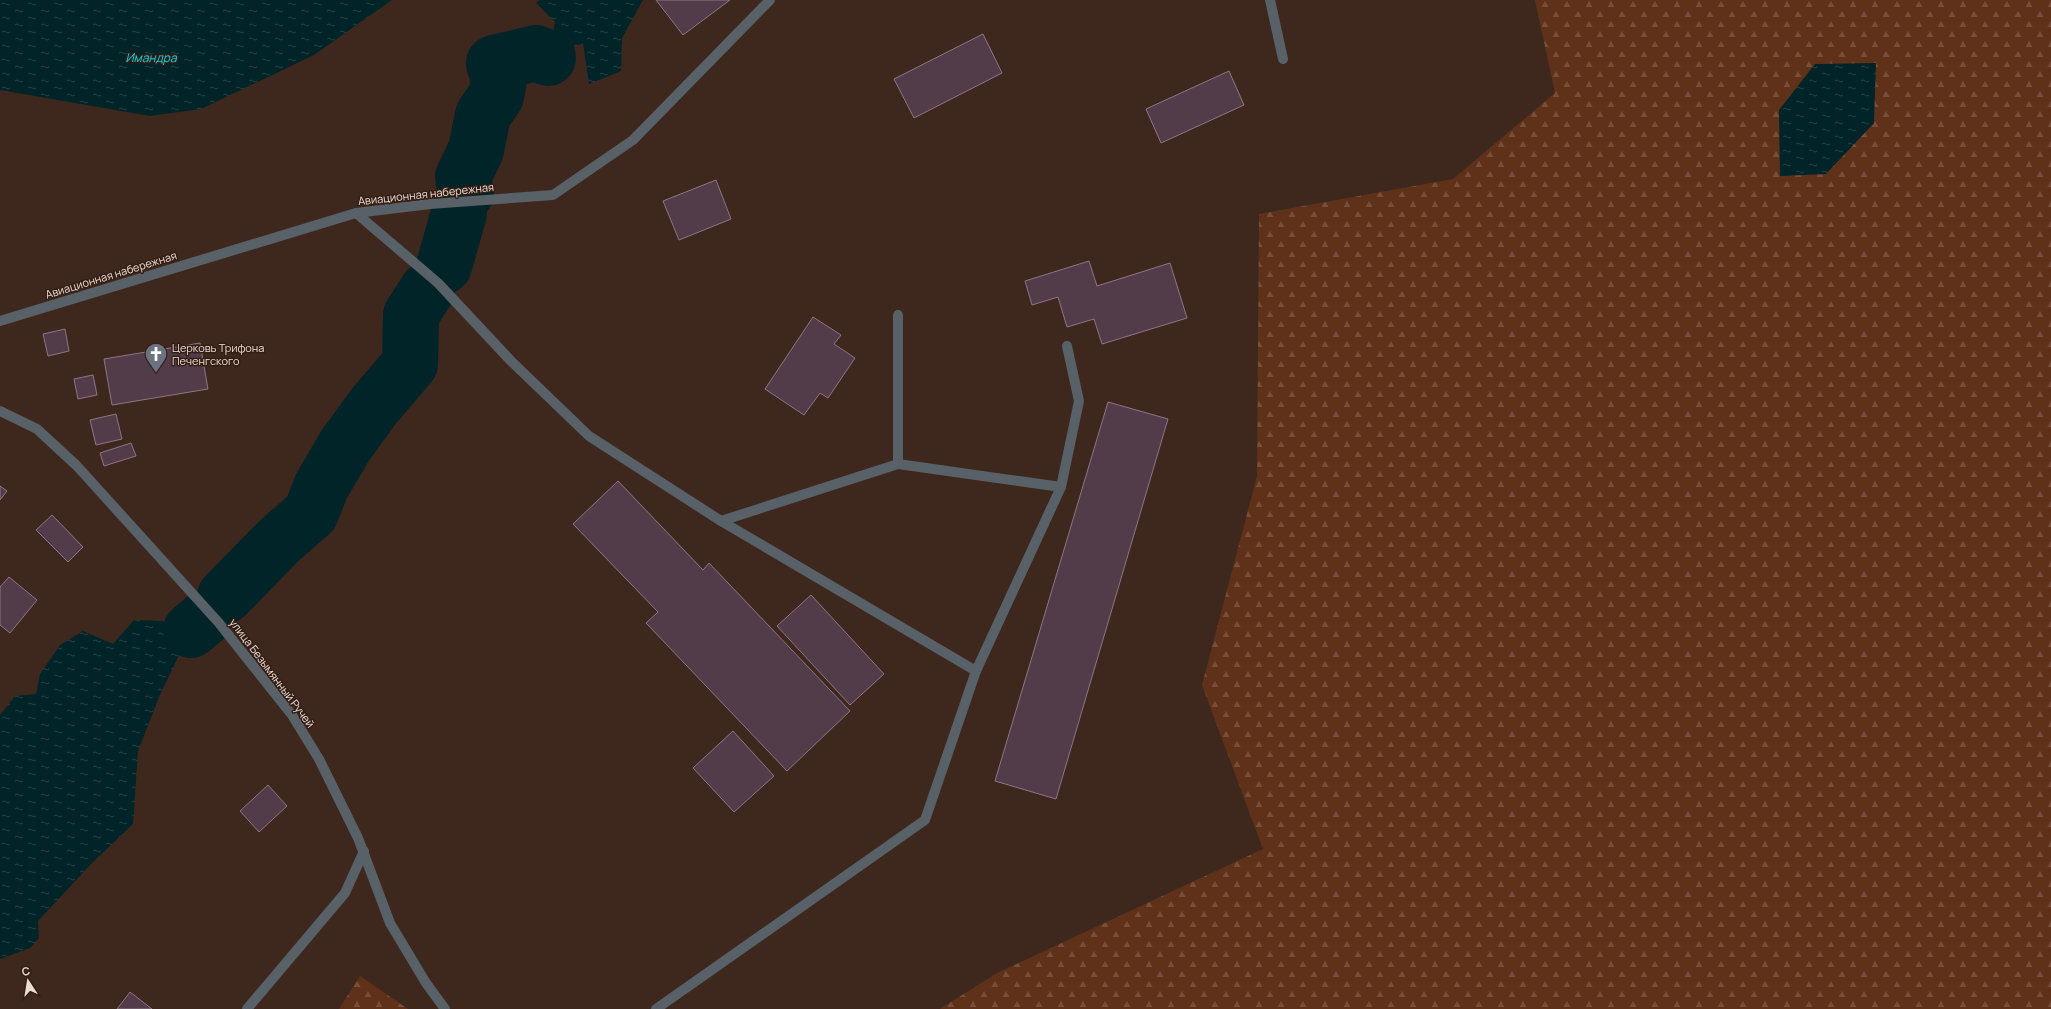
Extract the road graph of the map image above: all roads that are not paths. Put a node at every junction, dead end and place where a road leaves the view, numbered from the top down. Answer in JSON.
{"nodes":[{"id":1,"x":770,"y":0,"type":"edge"},
{"id":2,"x":1270,"y":0,"type":"edge"},
{"id":3,"x":1283,"y":59,"type":"dead end"},
{"id":4,"x":356,"y":213,"type":"junction"},
{"id":5,"x":898,"y":315,"type":"dead end"},
{"id":6,"x":0,"y":320,"type":"edge"},
{"id":7,"x":1067,"y":346,"type":"dead end"},
{"id":8,"x":0,"y":411,"type":"edge"},
{"id":9,"x":898,"y":464,"type":"junction"},
{"id":10,"x":1061,"y":487,"type":"junction"},
{"id":11,"x":721,"y":522,"type":"junction"},
{"id":12,"x":976,"y":671,"type":"junction"},
{"id":13,"x":364,"y":851,"type":"junction"},
{"id":14,"x":247,"y":1009,"type":"edge"},
{"id":15,"x":445,"y":1009,"type":"edge"},
{"id":16,"x":656,"y":1009,"type":"edge"}],
"edges":[{"from":1,"to":4,"type":"street","name":"Авиационная набережная"},
{"from":2,"to":3,"type":"street"},
{"from":4,"to":6,"type":"street","name":"Авиационная набережная"},
{"from":4,"to":11,"type":"street"},
{"from":5,"to":9,"type":"street"},
{"from":7,"to":10,"type":"street"},
{"from":8,"to":13,"type":"street","name":"улица Безымянный Ручей"},
{"from":9,"to":10,"type":"street"},
{"from":9,"to":11,"type":"street"},
{"from":10,"to":12,"type":"street"},
{"from":11,"to":12,"type":"street"},
{"from":12,"to":16,"type":"street"},
{"from":13,"to":14,"type":"street"},
{"from":13,"to":15,"type":"street","name":"улица Безымянный Ручей"}]}
